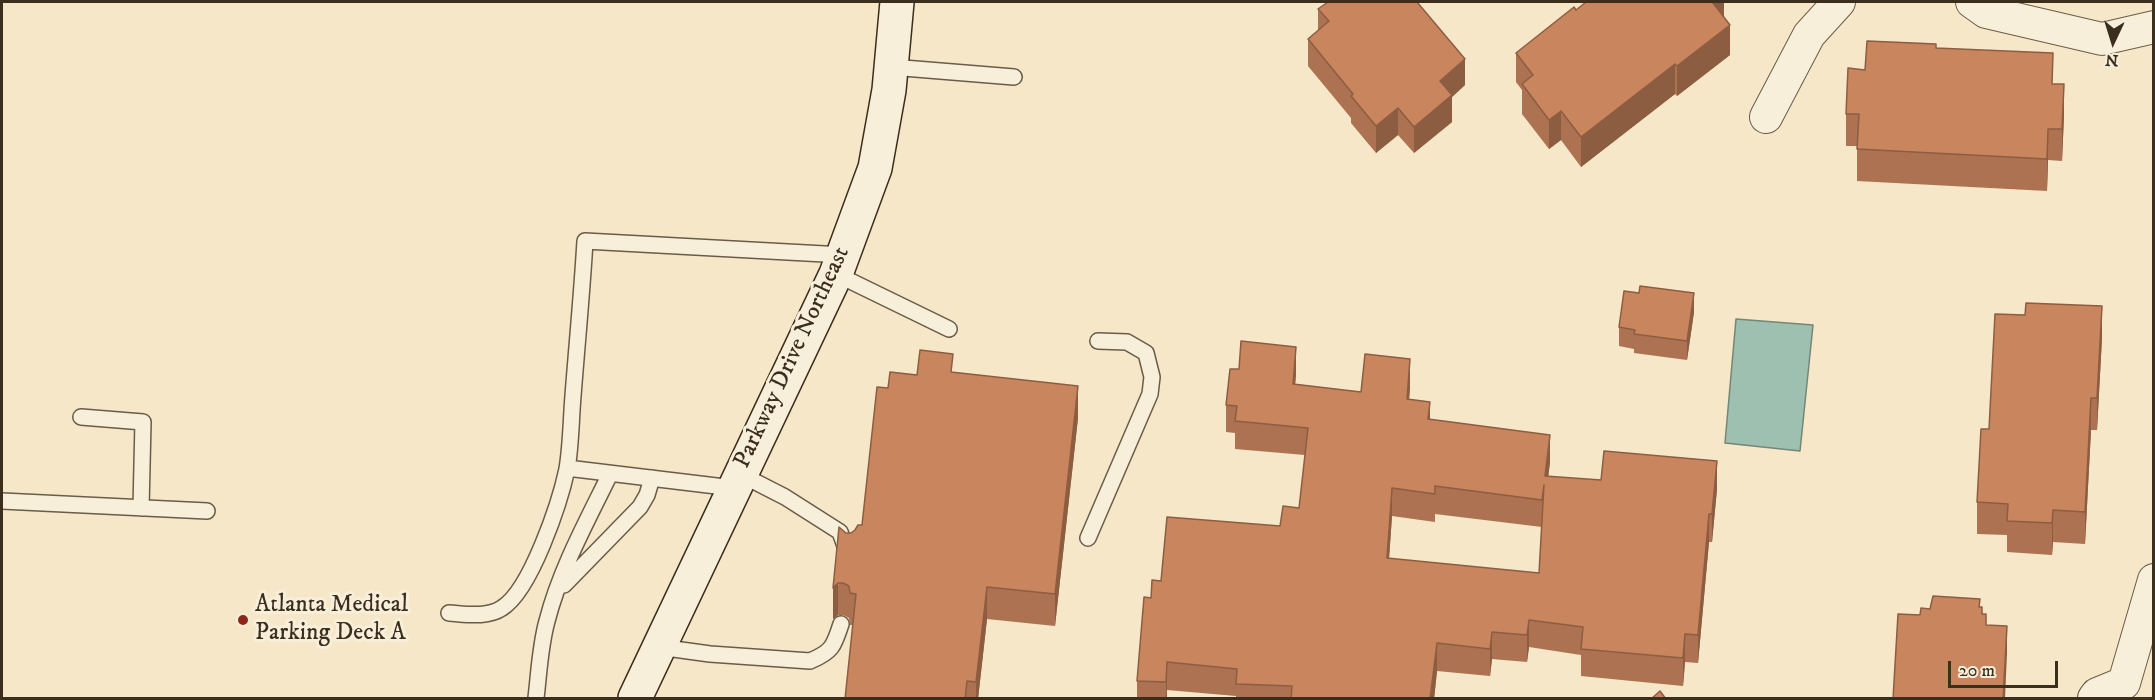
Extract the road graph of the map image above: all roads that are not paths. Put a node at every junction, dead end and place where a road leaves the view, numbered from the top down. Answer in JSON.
{"nodes":[{"id":1,"x":897,"y":2,"type":"edge"},
{"id":2,"x":1839,"y":2,"type":"edge"},
{"id":3,"x":1972,"y":2,"type":"edge"},
{"id":4,"x":2154,"y":27,"type":"edge"},
{"id":5,"x":891,"y":67,"type":"junction"},
{"id":6,"x":1014,"y":76,"type":"dead end"},
{"id":7,"x":1766,"y":117,"type":"dead end"},
{"id":8,"x":839,"y":264,"type":"junction"},
{"id":9,"x":950,"y":329,"type":"dead end"},
{"id":10,"x":1098,"y":341,"type":"dead end"},
{"id":11,"x":81,"y":417,"type":"dead end"},
{"id":12,"x":567,"y":468,"type":"junction"},
{"id":13,"x":610,"y":474,"type":"junction"},
{"id":14,"x":652,"y":478,"type":"junction"},
{"id":15,"x":737,"y":481,"type":"junction"},
{"id":16,"x":2,"y":501,"type":"edge"},
{"id":17,"x":141,"y":508,"type":"junction"},
{"id":18,"x":207,"y":512,"type":"dead end"},
{"id":19,"x":1088,"y":538,"type":"dead end"},
{"id":20,"x":848,"y":555,"type":"edge"},
{"id":21,"x":2154,"y":580,"type":"edge"},
{"id":22,"x":555,"y":596,"type":"junction"},
{"id":23,"x":449,"y":613,"type":"dead end"},
{"id":24,"x":842,"y":624,"type":"dead end"},
{"id":25,"x":659,"y":647,"type":"junction"},
{"id":26,"x":2130,"y":691,"type":"edge"},
{"id":27,"x":536,"y":699,"type":"edge"},
{"id":28,"x":635,"y":699,"type":"edge"},
{"id":29,"x":2094,"y":699,"type":"edge"}],
"edges":[{"from":1,"to":5,"type":"street","name":"Parkway Drive Northeast"},
{"from":2,"to":7,"type":"street"},
{"from":3,"to":4,"type":"street"},
{"from":5,"to":6,"type":"lane"},
{"from":5,"to":8,"type":"street","name":"Parkway Drive Northeast"},
{"from":8,"to":9,"type":"lane"},
{"from":8,"to":12,"type":"lane"},
{"from":8,"to":15,"type":"street","name":"Parkway Drive Northeast"},
{"from":10,"to":19,"type":"lane"},
{"from":11,"to":17,"type":"lane"},
{"from":12,"to":13,"type":"lane"},
{"from":12,"to":23,"type":"lane"},
{"from":13,"to":14,"type":"lane"},
{"from":13,"to":22,"type":"lane"},
{"from":14,"to":15,"type":"lane"},
{"from":14,"to":22,"type":"lane"},
{"from":15,"to":20,"type":"lane"},
{"from":15,"to":25,"type":"street","name":"Parkway Drive Northeast"},
{"from":16,"to":17,"type":"lane"},
{"from":17,"to":18,"type":"lane"},
{"from":21,"to":26,"type":"street"},
{"from":22,"to":27,"type":"lane"},
{"from":24,"to":25,"type":"lane"},
{"from":25,"to":28,"type":"street","name":"Parkway Drive Northeast"},
{"from":26,"to":29,"type":"street"}]}
